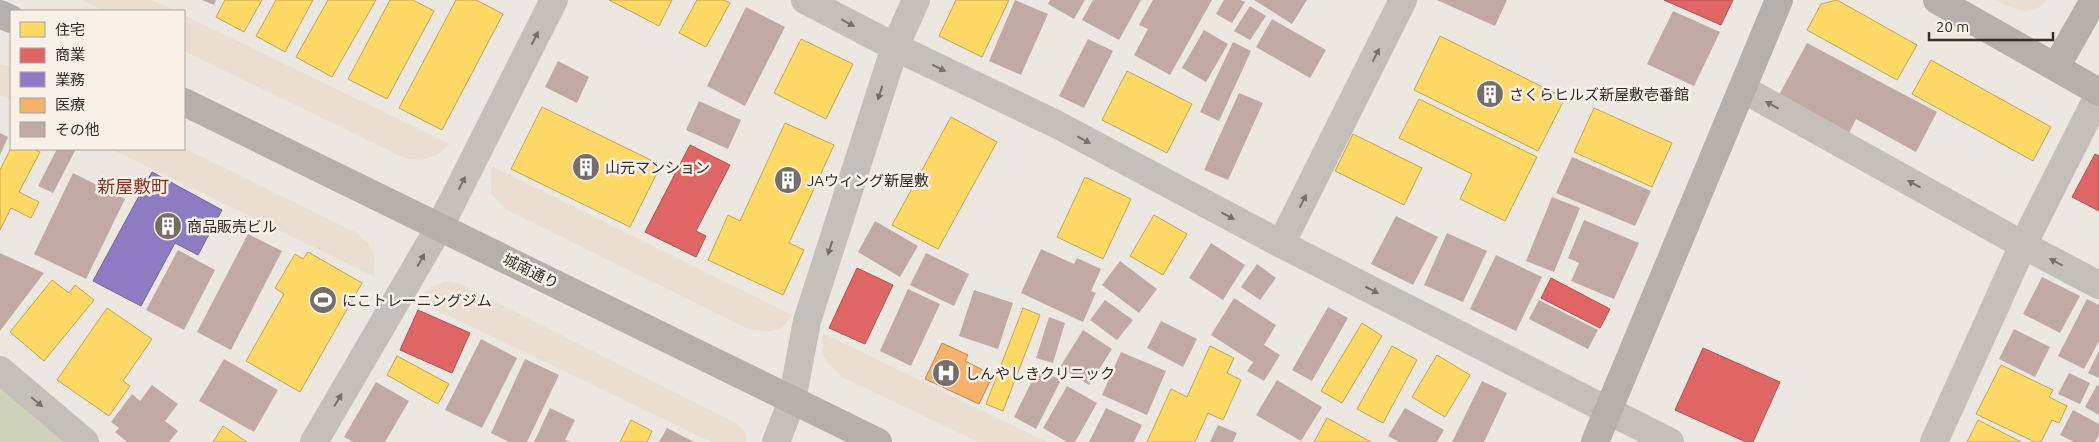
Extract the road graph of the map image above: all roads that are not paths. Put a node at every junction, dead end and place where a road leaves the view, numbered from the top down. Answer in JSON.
{"nodes":[{"id":1,"x":554,"y":0,"type":"edge"},
{"id":2,"x":805,"y":0,"type":"edge"},
{"id":3,"x":916,"y":0,"type":"edge"},
{"id":4,"x":1404,"y":0,"type":"edge"},
{"id":5,"x":1779,"y":0,"type":"edge"},
{"id":6,"x":1937,"y":0,"type":"edge"},
{"id":7,"x":2094,"y":0,"type":"edge"},
{"id":8,"x":895,"y":47,"type":"junction"},
{"id":9,"x":2056,"y":67,"type":"junction"},
{"id":10,"x":1743,"y":88,"type":"junction"},
{"id":11,"x":2099,"y":93,"type":"edge"},
{"id":12,"x":185,"y":102,"type":"edge"},
{"id":13,"x":440,"y":226,"type":"junction"},
{"id":14,"x":1281,"y":244,"type":"junction"},
{"id":15,"x":2022,"y":245,"type":"junction"},
{"id":16,"x":2099,"y":285,"type":"edge"},
{"id":17,"x":0,"y":370,"type":"edge"},
{"id":18,"x":792,"y":401,"type":"junction"},
{"id":19,"x":1608,"y":411,"type":"junction"},
{"id":20,"x":85,"y":442,"type":"edge"},
{"id":21,"x":314,"y":442,"type":"edge"},
{"id":22,"x":776,"y":442,"type":"edge"},
{"id":23,"x":878,"y":442,"type":"edge"},
{"id":24,"x":1595,"y":442,"type":"edge"},
{"id":25,"x":1670,"y":442,"type":"edge"},
{"id":26,"x":1934,"y":442,"type":"edge"}],
"edges":[{"from":13,"to":1,"type":"street","one_way":true},
{"from":2,"to":8,"type":"street","one_way":true},
{"from":3,"to":8,"type":"street"},
{"from":14,"to":4,"type":"street","one_way":true},
{"from":5,"to":10,"type":"street"},
{"from":6,"to":9,"type":"street"},
{"from":7,"to":9,"type":"street"},
{"from":8,"to":14,"type":"street","one_way":true},
{"from":8,"to":18,"type":"street","one_way":true},
{"from":9,"to":11,"type":"street"},
{"from":15,"to":10,"type":"street","one_way":true},
{"from":10,"to":19,"type":"street"},
{"from":11,"to":15,"type":"street"},
{"from":12,"to":13,"type":"street","name":"城南通り"},
{"from":13,"to":18,"type":"street","name":"城南通り"},
{"from":21,"to":13,"type":"street","one_way":true},
{"from":14,"to":19,"type":"street","one_way":true},
{"from":16,"to":15,"type":"street","one_way":true},
{"from":15,"to":26,"type":"street"},
{"from":17,"to":20,"type":"street","one_way":true},
{"from":18,"to":22,"type":"street"},
{"from":18,"to":23,"type":"street","name":"城南通り"},
{"from":19,"to":24,"type":"street"},
{"from":19,"to":25,"type":"street"}]}
